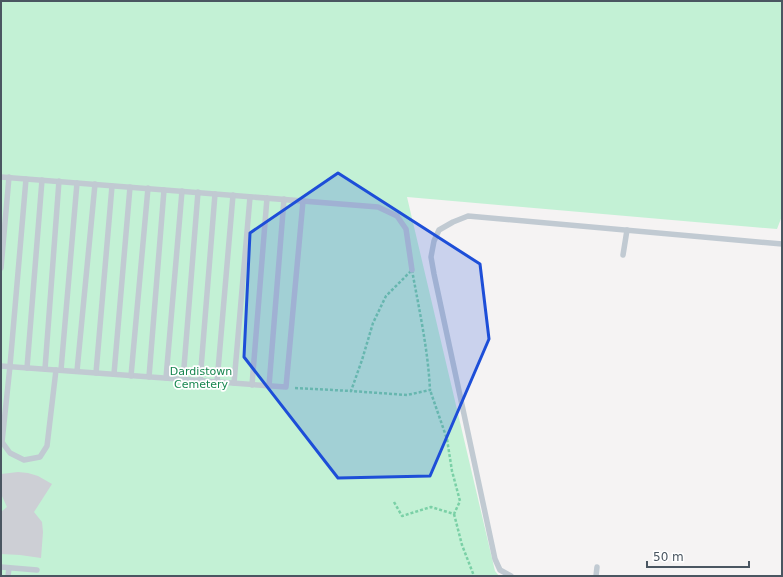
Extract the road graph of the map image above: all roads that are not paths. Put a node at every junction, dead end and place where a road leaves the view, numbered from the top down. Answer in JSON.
{"nodes":[{"id":1,"x":1,"y":177,"type":"edge"},
{"id":2,"x":9,"y":178,"type":"junction"},
{"id":3,"x":26,"y":179,"type":"junction"},
{"id":4,"x":42,"y":180,"type":"junction"},
{"id":5,"x":59,"y":181,"type":"junction"},
{"id":6,"x":77,"y":183,"type":"junction"},
{"id":7,"x":95,"y":184,"type":"junction"},
{"id":8,"x":112,"y":186,"type":"junction"},
{"id":9,"x":130,"y":187,"type":"junction"},
{"id":10,"x":148,"y":188,"type":"junction"},
{"id":11,"x":164,"y":190,"type":"junction"},
{"id":12,"x":182,"y":191,"type":"junction"},
{"id":13,"x":198,"y":192,"type":"junction"},
{"id":14,"x":215,"y":194,"type":"junction"},
{"id":15,"x":233,"y":195,"type":"junction"},
{"id":16,"x":250,"y":197,"type":"junction"},
{"id":17,"x":267,"y":198,"type":"junction"},
{"id":18,"x":284,"y":199,"type":"junction"},
{"id":19,"x":303,"y":201,"type":"junction"},
{"id":20,"x":627,"y":230,"type":"junction"},
{"id":21,"x":782,"y":244,"type":"edge"},
{"id":22,"x":623,"y":255,"type":"dead end"},
{"id":23,"x":1,"y":268,"type":"edge"},
{"id":24,"x":412,"y":270,"type":"road end"},
{"id":25,"x":1,"y":366,"type":"edge"},
{"id":26,"x":10,"y":366,"type":"junction"},
{"id":27,"x":27,"y":368,"type":"junction"},
{"id":28,"x":45,"y":369,"type":"junction"},
{"id":29,"x":59,"y":370,"type":"junction"},
{"id":30,"x":77,"y":371,"type":"junction"},
{"id":31,"x":96,"y":373,"type":"junction"},
{"id":32,"x":114,"y":374,"type":"junction"},
{"id":33,"x":131,"y":376,"type":"junction"},
{"id":34,"x":148,"y":377,"type":"junction"},
{"id":35,"x":166,"y":378,"type":"junction"},
{"id":36,"x":183,"y":380,"type":"junction"},
{"id":37,"x":200,"y":381,"type":"junction"},
{"id":38,"x":217,"y":382,"type":"junction"},
{"id":39,"x":234,"y":383,"type":"junction"},
{"id":40,"x":252,"y":385,"type":"junction"},
{"id":41,"x":269,"y":386,"type":"junction"},
{"id":42,"x":1,"y":567,"type":"edge"},
{"id":43,"x":597,"y":567,"type":"dead end"},
{"id":44,"x":9,"y":568,"type":"junction"},
{"id":45,"x":37,"y":570,"type":"dead end"},
{"id":46,"x":8,"y":576,"type":"edge"},
{"id":47,"x":511,"y":576,"type":"edge"},
{"id":48,"x":596,"y":576,"type":"edge"}],
"edges":[{"from":1,"to":2,"type":"lane"},
{"from":2,"to":3,"type":"lane"},
{"from":2,"to":23,"type":"lane"},
{"from":3,"to":4,"type":"lane"},
{"from":3,"to":26,"type":"lane"},
{"from":4,"to":5,"type":"lane"},
{"from":4,"to":27,"type":"lane"},
{"from":5,"to":6,"type":"lane"},
{"from":5,"to":28,"type":"lane"},
{"from":6,"to":7,"type":"lane"},
{"from":6,"to":29,"type":"lane"},
{"from":7,"to":8,"type":"lane"},
{"from":7,"to":30,"type":"lane"},
{"from":8,"to":9,"type":"lane"},
{"from":8,"to":31,"type":"lane"},
{"from":9,"to":10,"type":"lane"},
{"from":9,"to":32,"type":"lane"},
{"from":10,"to":11,"type":"lane"},
{"from":10,"to":33,"type":"lane"},
{"from":11,"to":12,"type":"lane"},
{"from":11,"to":34,"type":"lane"},
{"from":12,"to":13,"type":"lane"},
{"from":12,"to":35,"type":"lane"},
{"from":13,"to":14,"type":"lane"},
{"from":13,"to":36,"type":"lane"},
{"from":14,"to":15,"type":"lane"},
{"from":14,"to":37,"type":"lane"},
{"from":15,"to":16,"type":"lane"},
{"from":15,"to":38,"type":"lane"},
{"from":16,"to":17,"type":"lane"},
{"from":16,"to":39,"type":"lane"},
{"from":17,"to":18,"type":"lane"},
{"from":17,"to":40,"type":"lane"},
{"from":18,"to":19,"type":"lane"},
{"from":18,"to":41,"type":"lane"},
{"from":19,"to":24,"type":"lane"},
{"from":19,"to":41,"type":"lane"},
{"from":20,"to":21,"type":"lane"},
{"from":20,"to":22,"type":"lane"},
{"from":20,"to":47,"type":"lane"},
{"from":25,"to":26,"type":"lane"},
{"from":26,"to":27,"type":"lane"},
{"from":26,"to":29,"type":"lane"},
{"from":27,"to":28,"type":"lane"},
{"from":28,"to":29,"type":"lane"},
{"from":29,"to":30,"type":"lane"},
{"from":30,"to":31,"type":"lane"},
{"from":31,"to":32,"type":"lane"},
{"from":32,"to":33,"type":"lane"},
{"from":33,"to":34,"type":"lane"},
{"from":34,"to":35,"type":"lane"},
{"from":35,"to":36,"type":"lane"},
{"from":36,"to":37,"type":"lane"},
{"from":37,"to":38,"type":"lane"},
{"from":38,"to":39,"type":"lane"},
{"from":39,"to":40,"type":"lane"},
{"from":40,"to":41,"type":"lane"},
{"from":42,"to":44,"type":"lane"},
{"from":43,"to":48,"type":"lane"},
{"from":44,"to":45,"type":"lane"},
{"from":44,"to":46,"type":"lane"}]}
